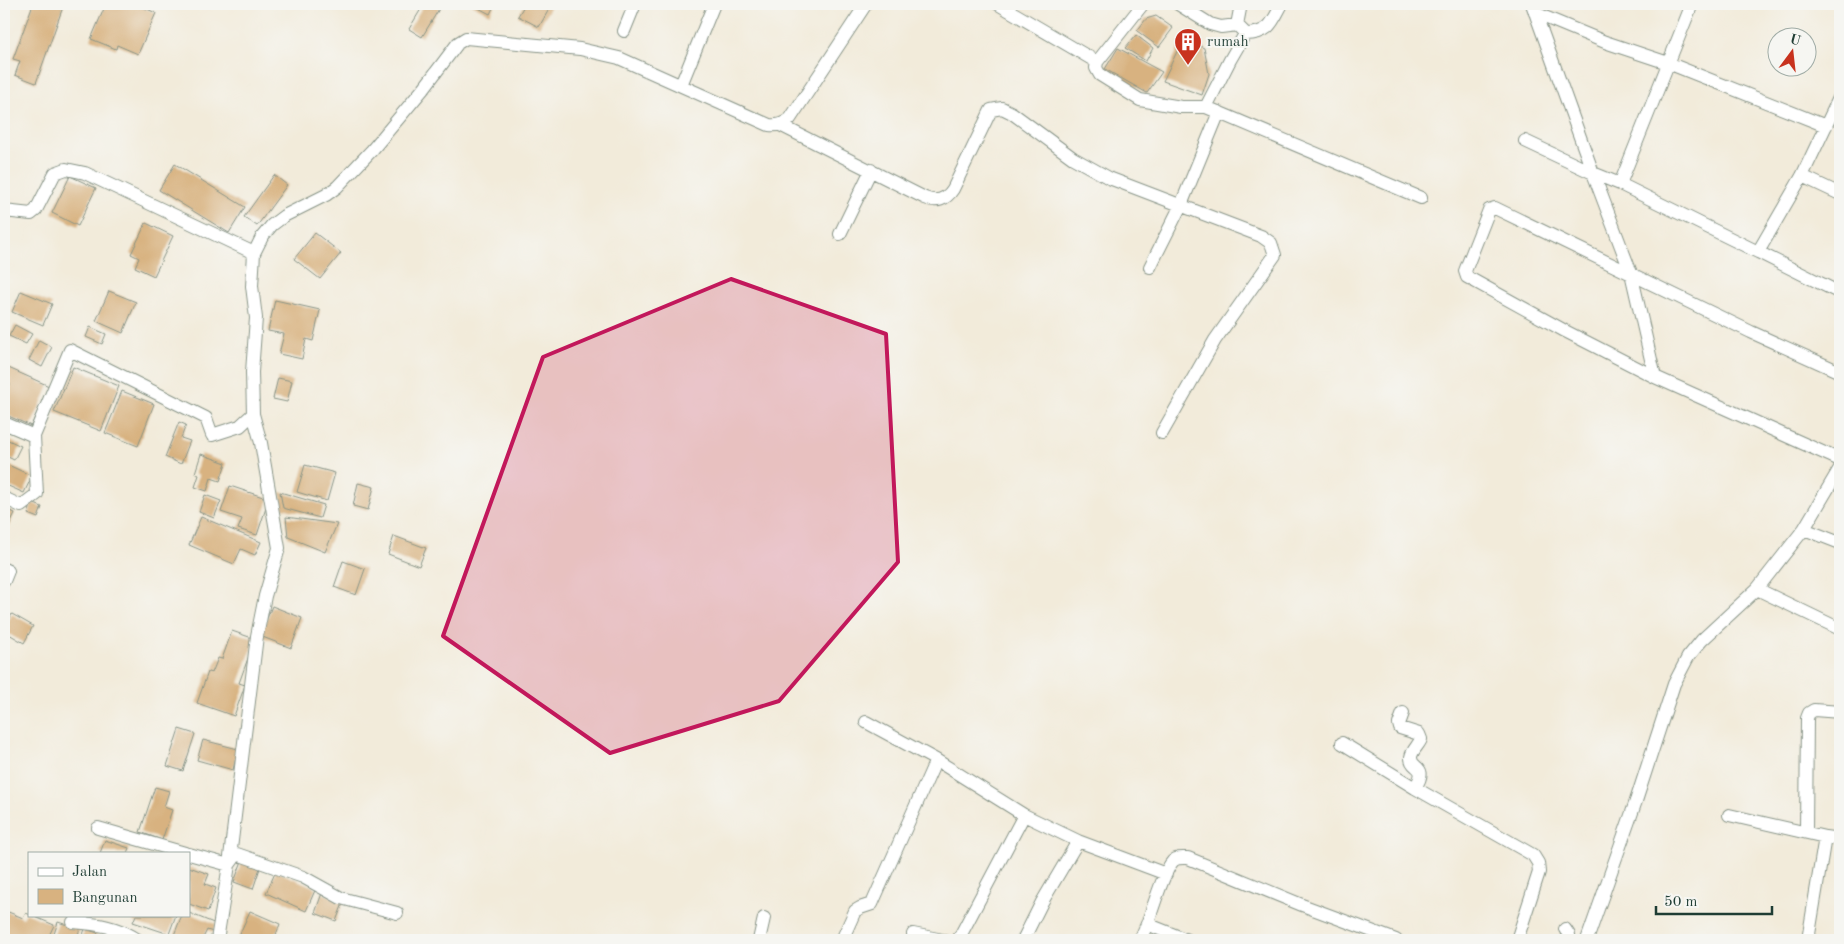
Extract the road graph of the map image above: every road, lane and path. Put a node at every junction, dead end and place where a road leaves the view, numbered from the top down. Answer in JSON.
{"nodes":[{"id":1,"x":636,"y":4,"type":"edge"},
{"id":2,"x":714,"y":4,"type":"edge"},
{"id":3,"x":866,"y":4,"type":"edge"},
{"id":4,"x":998,"y":4,"type":"edge"},
{"id":5,"x":1142,"y":4,"type":"edge"},
{"id":6,"x":1178,"y":4,"type":"edge"},
{"id":7,"x":1241,"y":4,"type":"edge"},
{"id":8,"x":1282,"y":4,"type":"edge"},
{"id":9,"x":1692,"y":4,"type":"edge"},
{"id":10,"x":1534,"y":8,"type":"edge"},
{"id":11,"x":1241,"y":30,"type":"junction"},
{"id":12,"x":624,"y":31,"type":"dead end"},
{"id":13,"x":1097,"y":62,"type":"junction"},
{"id":14,"x":1668,"y":63,"type":"junction"},
{"id":15,"x":682,"y":85,"type":"junction"},
{"id":16,"x":1840,"y":96,"type":"edge"},
{"id":17,"x":1206,"y":106,"type":"junction"},
{"id":18,"x":1218,"y":112,"type":"junction"},
{"id":19,"x":780,"y":125,"type":"junction"},
{"id":20,"x":1826,"y":126,"type":"junction"},
{"id":21,"x":1525,"y":141,"type":"dead end"},
{"id":22,"x":871,"y":170,"type":"junction"},
{"id":23,"x":1593,"y":173,"type":"junction"},
{"id":24,"x":1802,"y":176,"type":"junction"},
{"id":25,"x":1620,"y":184,"type":"junction"},
{"id":26,"x":1840,"y":194,"type":"edge"},
{"id":27,"x":1421,"y":198,"type":"dead end"},
{"id":28,"x":1181,"y":205,"type":"junction"},
{"id":29,"x":4,"y":211,"type":"edge"},
{"id":30,"x":840,"y":234,"type":"dead end"},
{"id":31,"x":1758,"y":252,"type":"junction"},
{"id":32,"x":254,"y":253,"type":"junction"},
{"id":33,"x":1150,"y":267,"type":"dead end"},
{"id":34,"x":1631,"y":273,"type":"junction"},
{"id":35,"x":1840,"y":293,"type":"edge"},
{"id":36,"x":1840,"y":372,"type":"edge"},
{"id":37,"x":1655,"y":376,"type":"junction"},
{"id":38,"x":253,"y":414,"type":"junction"},
{"id":39,"x":4,"y":422,"type":"edge"},
{"id":40,"x":1162,"y":433,"type":"dead end"},
{"id":41,"x":34,"y":436,"type":"junction"},
{"id":42,"x":1840,"y":460,"type":"edge"},
{"id":43,"x":1840,"y":468,"type":"edge"},
{"id":44,"x":4,"y":498,"type":"edge"},
{"id":45,"x":1804,"y":529,"type":"junction"},
{"id":46,"x":1840,"y":543,"type":"edge"},
{"id":47,"x":4,"y":569,"type":"edge"},
{"id":48,"x":4,"y":581,"type":"edge"},
{"id":49,"x":1757,"y":589,"type":"junction"},
{"id":50,"x":1840,"y":630,"type":"edge"},
{"id":51,"x":1840,"y":712,"type":"edge"},
{"id":52,"x":1403,"y":713,"type":"dead end"},
{"id":53,"x":866,"y":722,"type":"dead end"},
{"id":54,"x":1342,"y":743,"type":"dead end"},
{"id":55,"x":936,"y":760,"type":"junction"},
{"id":56,"x":1415,"y":788,"type":"junction"},
{"id":57,"x":1729,"y":814,"type":"dead end"},
{"id":58,"x":1024,"y":815,"type":"junction"},
{"id":59,"x":98,"y":828,"type":"dead end"},
{"id":60,"x":1806,"y":832,"type":"junction"},
{"id":61,"x":1825,"y":836,"type":"junction"},
{"id":62,"x":1840,"y":839,"type":"edge"},
{"id":63,"x":1078,"y":841,"type":"junction"},
{"id":64,"x":183,"y":852,"type":"edge"},
{"id":65,"x":190,"y":854,"type":"edge"},
{"id":66,"x":229,"y":865,"type":"junction"},
{"id":67,"x":1166,"y":874,"type":"junction"},
{"id":68,"x":397,"y":913,"type":"dead end"},
{"id":69,"x":764,"y":918,"type":"dead end"},
{"id":70,"x":73,"y":922,"type":"dead end"},
{"id":71,"x":1147,"y":924,"type":"junction"},
{"id":72,"x":913,"y":934,"type":"dead end"},
{"id":73,"x":138,"y":940,"type":"edge"},
{"id":74,"x":217,"y":940,"type":"edge"},
{"id":75,"x":759,"y":940,"type":"edge"},
{"id":76,"x":842,"y":940,"type":"edge"},
{"id":77,"x":943,"y":940,"type":"edge"},
{"id":78,"x":958,"y":940,"type":"edge"},
{"id":79,"x":1023,"y":940,"type":"edge"},
{"id":80,"x":1140,"y":940,"type":"edge"},
{"id":81,"x":1187,"y":940,"type":"edge"},
{"id":82,"x":1396,"y":940,"type":"edge"},
{"id":83,"x":1517,"y":940,"type":"edge"},
{"id":84,"x":1587,"y":940,"type":"edge"},
{"id":85,"x":1808,"y":940,"type":"edge"}],
"edges":[{"from":1,"to":12,"type":"street"},
{"from":2,"to":15,"type":"street"},
{"from":3,"to":19,"type":"street"},
{"from":4,"to":13,"type":"street"},
{"from":5,"to":13,"type":"street"},
{"from":6,"to":11,"type":"street"},
{"from":7,"to":11,"type":"street"},
{"from":8,"to":11,"type":"street"},
{"from":9,"to":14,"type":"street"},
{"from":10,"to":14,"type":"street"},
{"from":10,"to":23,"type":"street"},
{"from":11,"to":17,"type":"street"},
{"from":13,"to":17,"type":"street"},
{"from":14,"to":20,"type":"street"},
{"from":14,"to":25,"type":"street"},
{"from":15,"to":19,"type":"street"},
{"from":15,"to":32,"type":"street"},
{"from":16,"to":20,"type":"street"},
{"from":17,"to":18,"type":"street"},
{"from":18,"to":27,"type":"street"},
{"from":18,"to":28,"type":"street"},
{"from":19,"to":22,"type":"street"},
{"from":20,"to":24,"type":"street"},
{"from":21,"to":23,"type":"street"},
{"from":22,"to":28,"type":"street"},
{"from":22,"to":30,"type":"street"},
{"from":23,"to":25,"type":"street"},
{"from":23,"to":34,"type":"street"},
{"from":24,"to":26,"type":"street"},
{"from":24,"to":31,"type":"street"},
{"from":25,"to":31,"type":"street"},
{"from":28,"to":33,"type":"street"},
{"from":28,"to":40,"type":"street"},
{"from":29,"to":32,"type":"street"},
{"from":31,"to":35,"type":"street"},
{"from":32,"to":38,"type":"street"},
{"from":34,"to":36,"type":"street"},
{"from":34,"to":37,"type":"street"},
{"from":34,"to":37,"type":"street"},
{"from":37,"to":42,"type":"street"},
{"from":38,"to":41,"type":"street"},
{"from":38,"to":66,"type":"street"},
{"from":39,"to":41,"type":"street"},
{"from":41,"to":44,"type":"street"},
{"from":43,"to":45,"type":"street"},
{"from":45,"to":46,"type":"street"},
{"from":45,"to":49,"type":"street"},
{"from":47,"to":48,"type":"street"},
{"from":49,"to":50,"type":"street"},
{"from":49,"to":84,"type":"street"},
{"from":51,"to":60,"type":"street"},
{"from":52,"to":56,"type":"street"},
{"from":53,"to":55,"type":"street"},
{"from":54,"to":56,"type":"street"},
{"from":55,"to":58,"type":"street"},
{"from":55,"to":76,"type":"street"},
{"from":56,"to":83,"type":"street"},
{"from":57,"to":60,"type":"street"},
{"from":58,"to":63,"type":"street"},
{"from":58,"to":78,"type":"street"},
{"from":59,"to":64,"type":"street"},
{"from":60,"to":61,"type":"street"},
{"from":61,"to":62,"type":"street"},
{"from":61,"to":85,"type":"street"},
{"from":63,"to":67,"type":"street"},
{"from":63,"to":79,"type":"street"},
{"from":65,"to":66,"type":"street"},
{"from":66,"to":68,"type":"street"},
{"from":66,"to":74,"type":"street"},
{"from":67,"to":71,"type":"street"},
{"from":67,"to":82,"type":"street"},
{"from":69,"to":75,"type":"street"},
{"from":70,"to":73,"type":"street"},
{"from":71,"to":80,"type":"street"},
{"from":71,"to":81,"type":"street"},
{"from":72,"to":77,"type":"street"}]}
